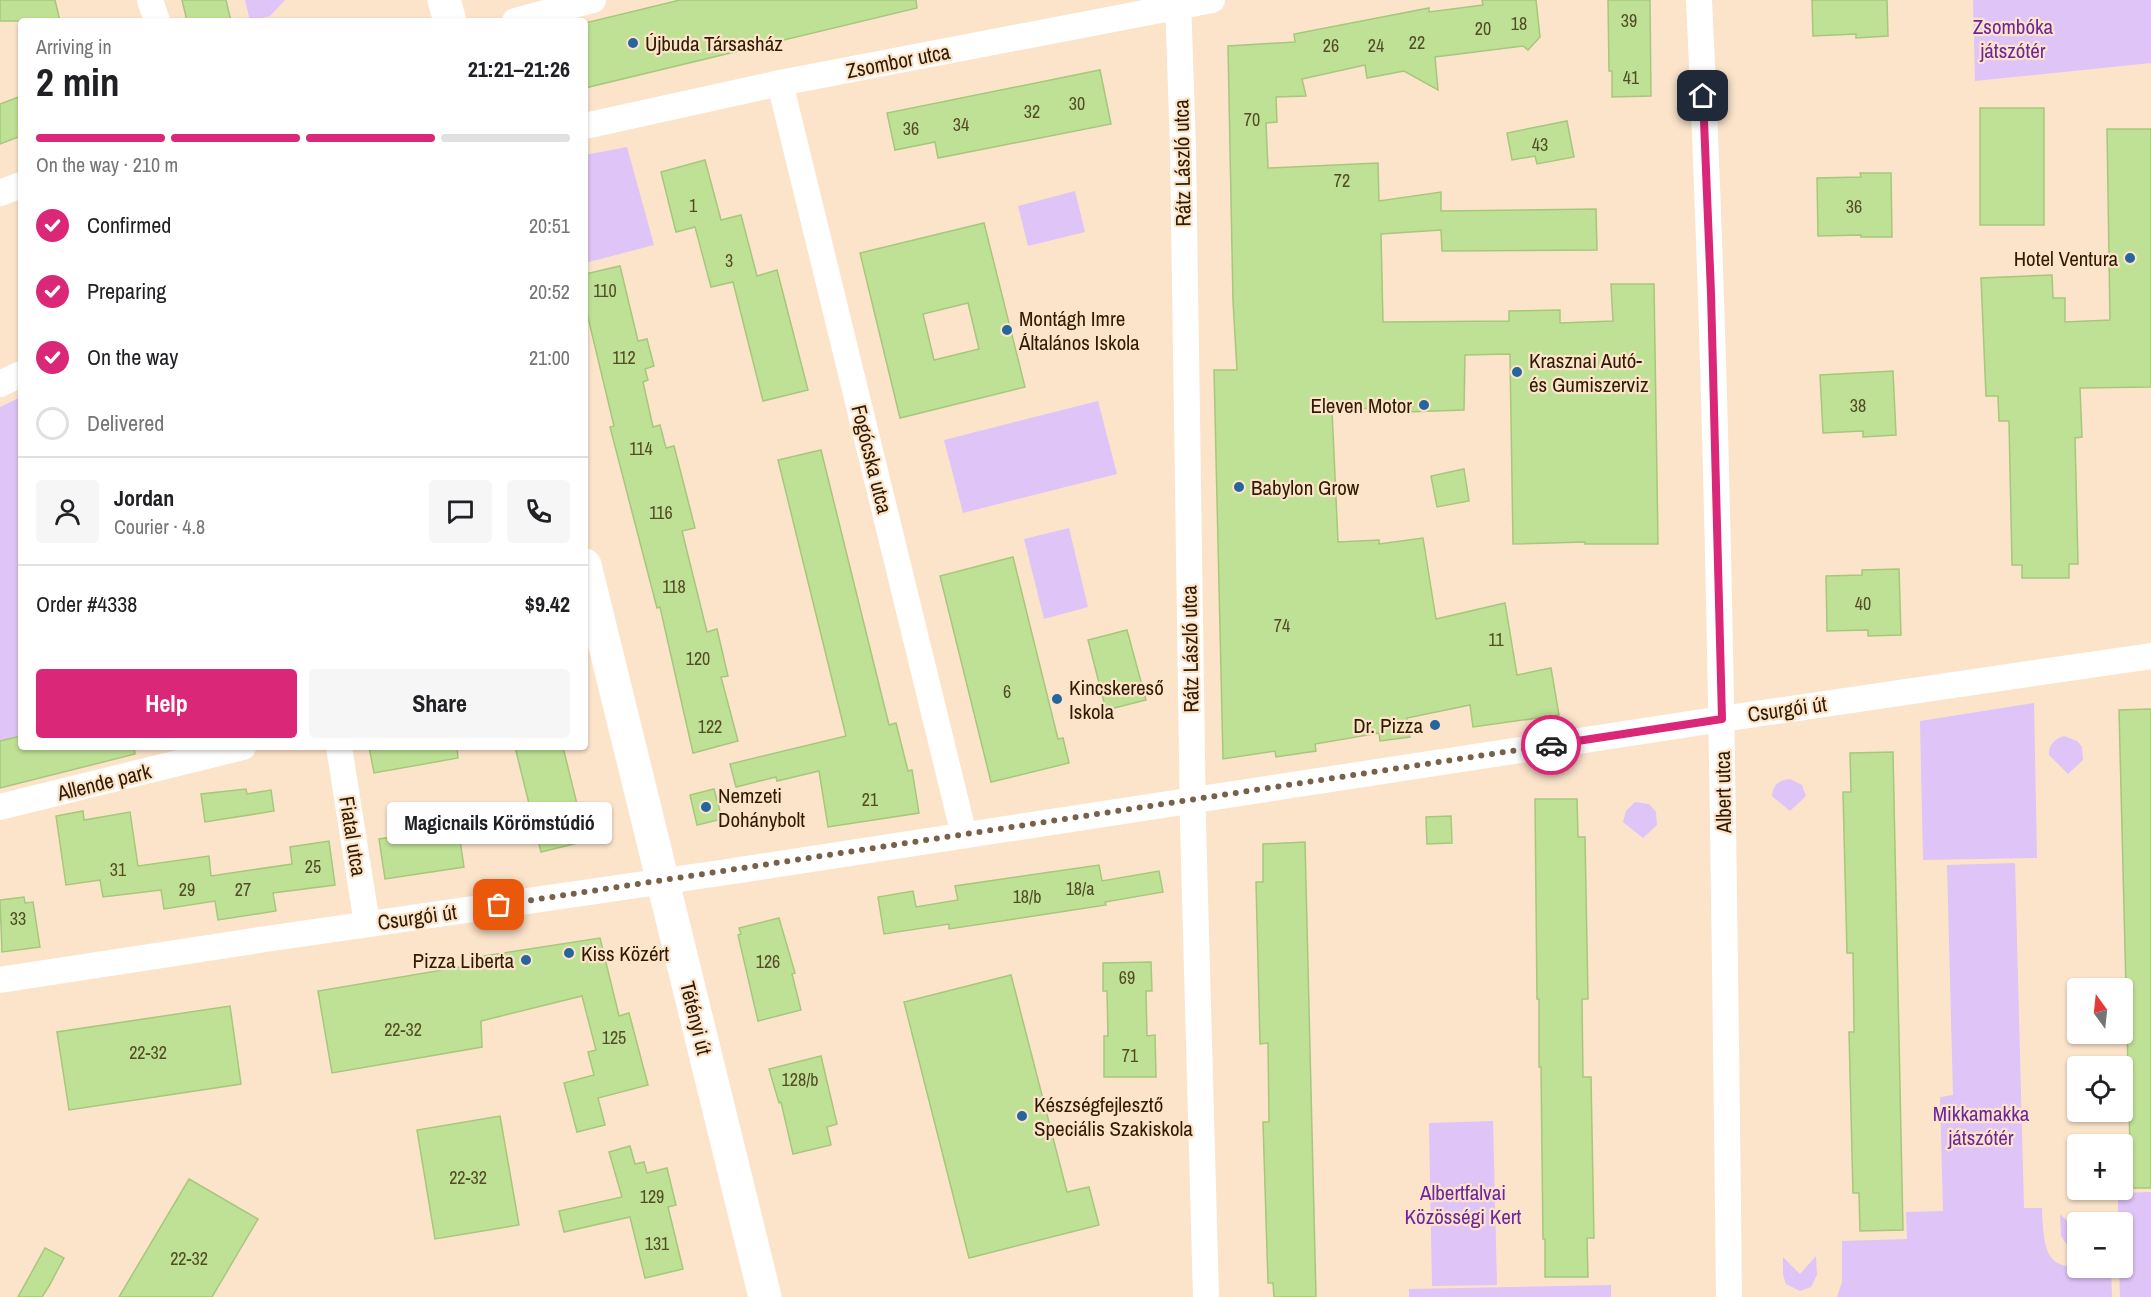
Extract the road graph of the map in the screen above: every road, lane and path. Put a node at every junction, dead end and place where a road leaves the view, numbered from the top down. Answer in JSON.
{"nodes":[{"id":1,"x":150,"y":0,"type":"edge"},
{"id":2,"x":444,"y":0,"type":"edge"},
{"id":3,"x":593,"y":0,"type":"edge"},
{"id":4,"x":1212,"y":0,"type":"edge"},
{"id":5,"x":1699,"y":0,"type":"edge"},
{"id":6,"x":1178,"y":3,"type":"edge"},
{"id":7,"x":156,"y":18,"type":"edge"},
{"id":8,"x":449,"y":18,"type":"edge"},
{"id":9,"x":526,"y":18,"type":"edge"},
{"id":10,"x":780,"y":83,"type":"junction"},
{"id":11,"x":588,"y":125,"type":"edge"},
{"id":12,"x":18,"y":186,"type":"edge"},
{"id":13,"x":0,"y":193,"type":"edge"},
{"id":14,"x":18,"y":375,"type":"edge"},
{"id":15,"x":0,"y":384,"type":"edge"},
{"id":16,"x":588,"y":577,"type":"edge"},
{"id":17,"x":2151,"y":656,"type":"edge"},
{"id":18,"x":1722,"y":719,"type":"junction"},
{"id":19,"x":231,"y":750,"type":"edge"},
{"id":20,"x":339,"y":750,"type":"edge"},
{"id":21,"x":1193,"y":801,"type":"junction"},
{"id":22,"x":0,"y":807,"type":"edge"},
{"id":23,"x":964,"y":835,"type":"junction"},
{"id":24,"x":663,"y":881,"type":"junction"},
{"id":25,"x":367,"y":924,"type":"junction"},
{"id":26,"x":0,"y":981,"type":"edge"},
{"id":27,"x":765,"y":1297,"type":"edge"},
{"id":28,"x":1206,"y":1297,"type":"edge"},
{"id":29,"x":1729,"y":1297,"type":"edge"}],
"edges":[{"from":1,"to":7,"type":"street"},
{"from":2,"to":8,"type":"street"},
{"from":3,"to":9,"type":"street"},
{"from":4,"to":6,"type":"street","name":"Zsombor utca"},
{"from":5,"to":18,"type":"street","name":"Albert utca"},
{"from":6,"to":10,"type":"street","name":"Zsombor utca"},
{"from":6,"to":21,"type":"street","name":"Rátz László utca"},
{"from":10,"to":11,"type":"street","name":"Zsombor utca"},
{"from":10,"to":23,"type":"street","name":"Fogócska utca"},
{"from":12,"to":13,"type":"street"},
{"from":14,"to":15,"type":"street"},
{"from":16,"to":24,"type":"street","name":"Tétényi út"},
{"from":17,"to":18,"type":"street","name":"Csurgói út"},
{"from":18,"to":21,"type":"street","name":"Csurgói út"},
{"from":18,"to":29,"type":"street","name":"Albert utca"},
{"from":19,"to":22,"type":"street","name":"Allende park"},
{"from":20,"to":25,"type":"street","name":"Fiatal utca"},
{"from":21,"to":23,"type":"street","name":"Csurgói út"},
{"from":21,"to":28,"type":"street","name":"Rátz László utca"},
{"from":23,"to":24,"type":"street","name":"Csurgói út"},
{"from":24,"to":25,"type":"street","name":"Csurgói út"},
{"from":24,"to":27,"type":"street","name":"Tétényi út"},
{"from":25,"to":26,"type":"street","name":"Csurgói út"}]}
